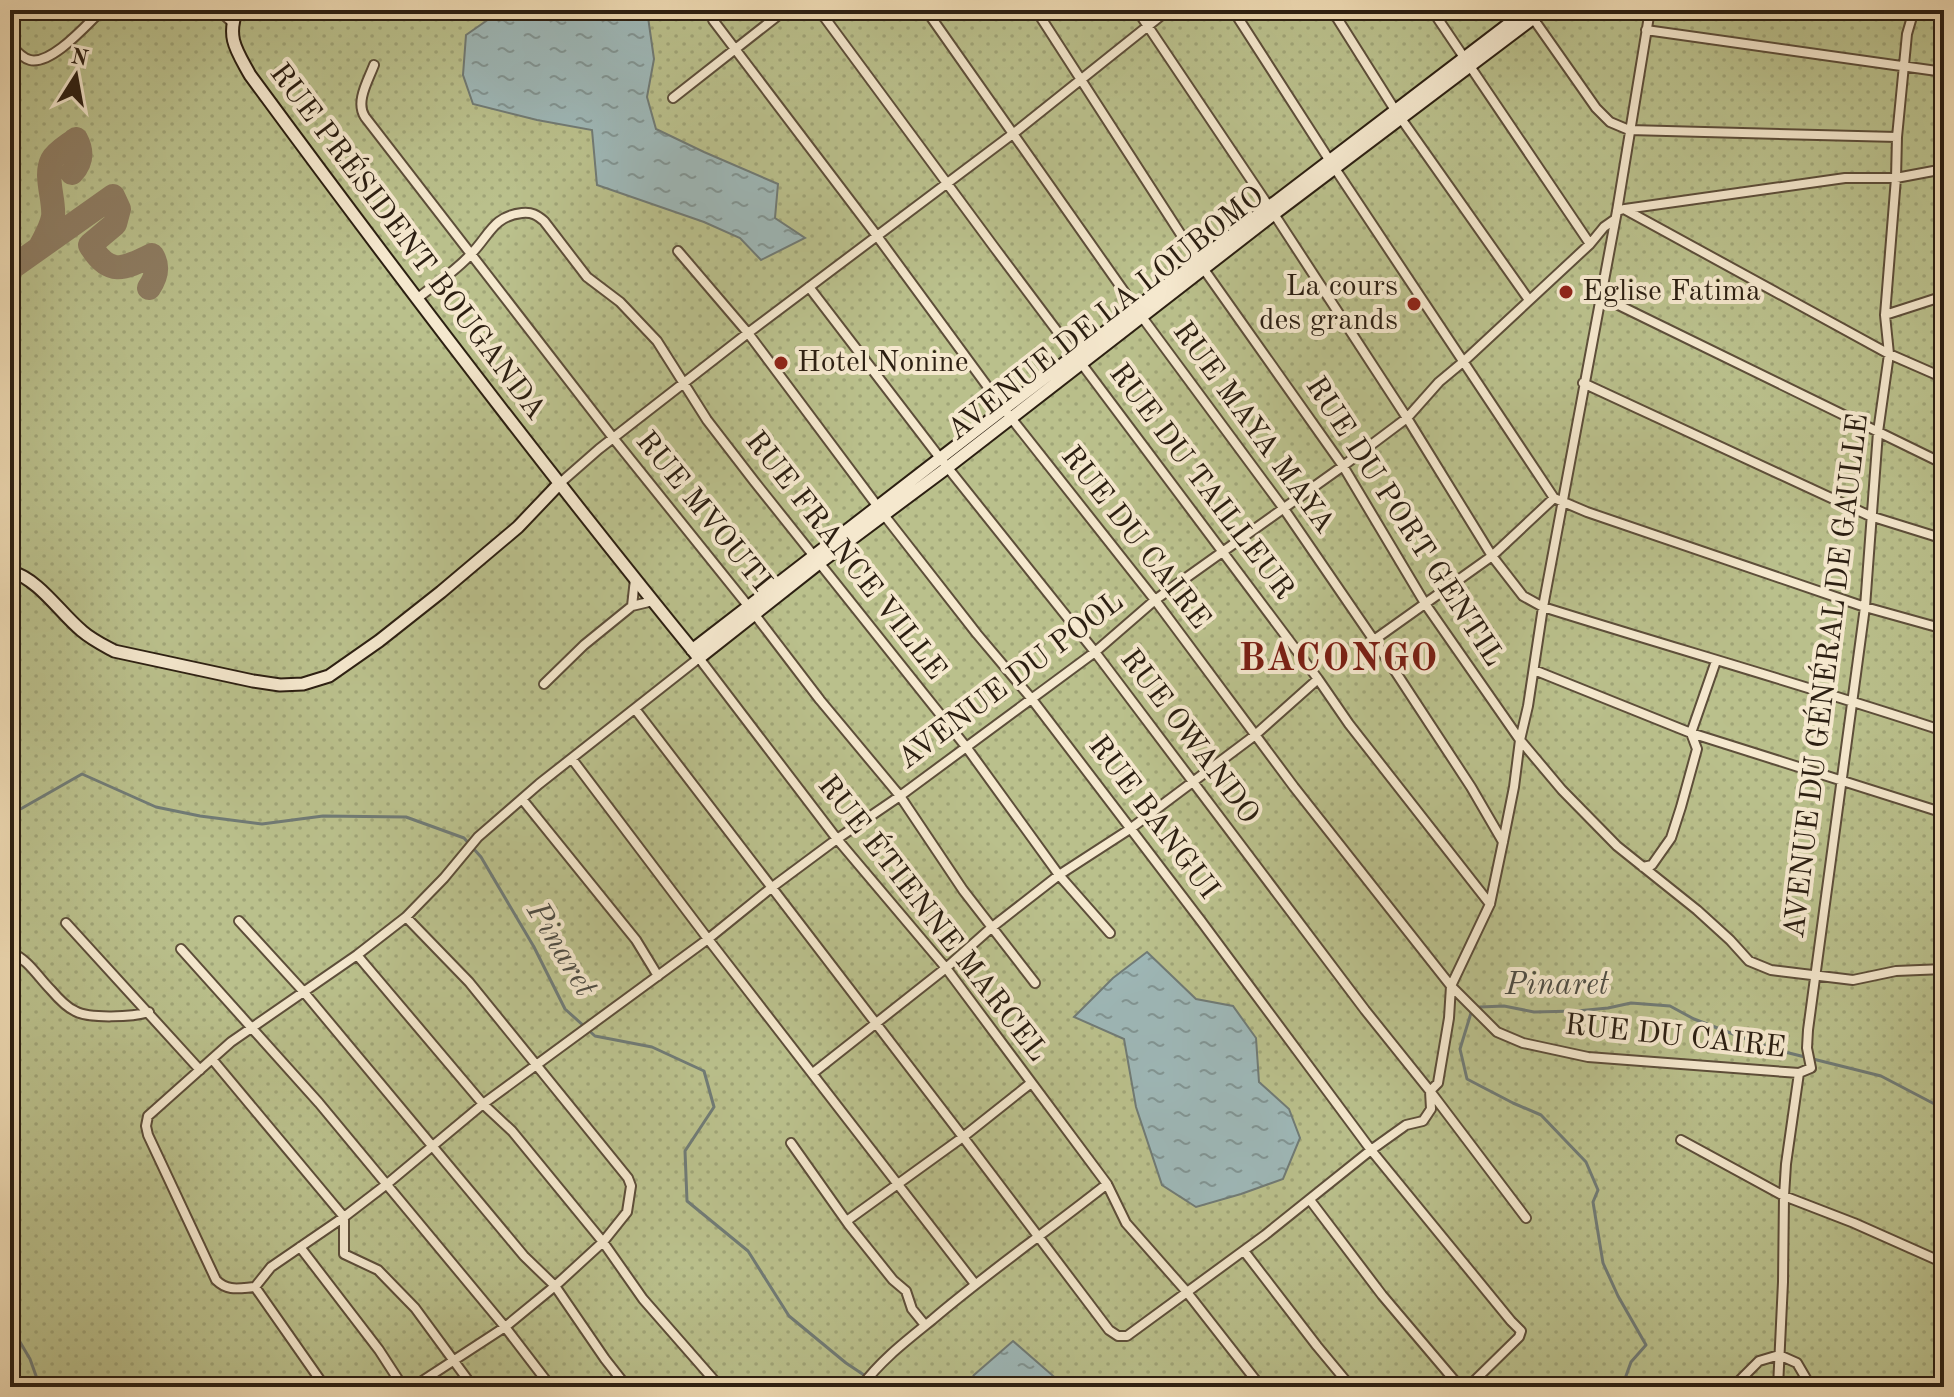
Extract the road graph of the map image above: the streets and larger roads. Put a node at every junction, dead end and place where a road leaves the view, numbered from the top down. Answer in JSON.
{"nodes":[{"id":1,"x":102,"y":10,"type":"edge"},
{"id":2,"x":218,"y":10,"type":"edge"},
{"id":3,"x":237,"y":10,"type":"edge"},
{"id":4,"x":785,"y":10,"type":"edge"},
{"id":5,"x":819,"y":10,"type":"edge"},
{"id":6,"x":926,"y":10,"type":"edge"},
{"id":7,"x":1036,"y":10,"type":"edge"},
{"id":8,"x":1137,"y":10,"type":"edge"},
{"id":9,"x":1168,"y":10,"type":"edge"},
{"id":10,"x":1233,"y":10,"type":"edge"},
{"id":11,"x":1332,"y":10,"type":"edge"},
{"id":12,"x":1432,"y":10,"type":"edge"},
{"id":13,"x":1544,"y":10,"type":"edge"},
{"id":14,"x":1650,"y":10,"type":"edge"},
{"id":15,"x":1914,"y":10,"type":"edge"},
{"id":16,"x":1529,"y":13,"type":"edge"},
{"id":17,"x":713,"y":20,"type":"dead end"},
{"id":18,"x":233,"y":23,"type":"junction"},
{"id":19,"x":1148,"y":26,"type":"junction"},
{"id":20,"x":1646,"y":30,"type":"junction"},
{"id":21,"x":10,"y":44,"type":"edge"},
{"id":22,"x":736,"y":49,"type":"junction"},
{"id":23,"x":1466,"y":62,"type":"junction"},
{"id":24,"x":374,"y":65,"type":"dead end"},
{"id":25,"x":1904,"y":67,"type":"junction"},
{"id":26,"x":1944,"y":72,"type":"edge"},
{"id":27,"x":1081,"y":80,"type":"junction"},
{"id":28,"x":673,"y":98,"type":"dead end"},
{"id":29,"x":1398,"y":114,"type":"junction"},
{"id":30,"x":1629,"y":130,"type":"junction"},
{"id":31,"x":1014,"y":133,"type":"junction"},
{"id":32,"x":1897,"y":137,"type":"junction"},
{"id":33,"x":1333,"y":165,"type":"junction"},
{"id":34,"x":1944,"y":169,"type":"edge"},
{"id":35,"x":1896,"y":178,"type":"junction"},
{"id":36,"x":948,"y":183,"type":"junction"},
{"id":37,"x":1272,"y":210,"type":"junction"},
{"id":38,"x":1618,"y":213,"type":"junction"},
{"id":39,"x":877,"y":236,"type":"junction"},
{"id":40,"x":1590,"y":244,"type":"junction"},
{"id":41,"x":678,"y":251,"type":"dead end"},
{"id":42,"x":471,"y":255,"type":"junction"},
{"id":43,"x":1201,"y":265,"type":"junction"},
{"id":44,"x":809,"y":287,"type":"junction"},
{"id":45,"x":1600,"y":296,"type":"junction"},
{"id":46,"x":1944,"y":296,"type":"edge"},
{"id":47,"x":418,"y":298,"type":"junction"},
{"id":48,"x":1529,"y":300,"type":"junction"},
{"id":49,"x":1139,"y":312,"type":"junction"},
{"id":50,"x":1885,"y":315,"type":"junction"},
{"id":51,"x":748,"y":333,"type":"junction"},
{"id":52,"x":1889,"y":354,"type":"junction"},
{"id":53,"x":1078,"y":359,"type":"junction"},
{"id":54,"x":1463,"y":362,"type":"junction"},
{"id":55,"x":1944,"y":378,"type":"edge"},
{"id":56,"x":1583,"y":383,"type":"junction"},
{"id":57,"x":684,"y":384,"type":"junction"},
{"id":58,"x":1007,"y":414,"type":"junction"},
{"id":59,"x":1407,"y":418,"type":"junction"},
{"id":60,"x":1878,"y":432,"type":"junction"},
{"id":61,"x":614,"y":439,"type":"junction"},
{"id":62,"x":944,"y":462,"type":"junction"},
{"id":63,"x":1944,"y":464,"type":"edge"},
{"id":64,"x":1343,"y":466,"type":"junction"},
{"id":65,"x":559,"y":484,"type":"junction"},
{"id":66,"x":1559,"y":500,"type":"junction"},
{"id":67,"x":1284,"y":509,"type":"junction"},
{"id":68,"x":881,"y":510,"type":"junction"},
{"id":69,"x":1870,"y":516,"type":"junction"},
{"id":70,"x":1944,"y":539,"type":"edge"},
{"id":71,"x":1223,"y":551,"type":"junction"},
{"id":72,"x":1492,"y":556,"type":"junction"},
{"id":73,"x":815,"y":560,"type":"junction"},
{"id":74,"x":10,"y":571,"type":"edge"},
{"id":75,"x":635,"y":578,"type":"junction"},
{"id":76,"x":1155,"y":600,"type":"junction"},
{"id":77,"x":653,"y":601,"type":"junction"},
{"id":78,"x":1426,"y":605,"type":"junction"},
{"id":79,"x":632,"y":606,"type":"junction"},
{"id":80,"x":1543,"y":607,"type":"junction"},
{"id":81,"x":1865,"y":607,"type":"junction"},
{"id":82,"x":752,"y":611,"type":"junction"},
{"id":83,"x":1944,"y":629,"type":"edge"},
{"id":84,"x":1374,"y":640,"type":"junction"},
{"id":85,"x":1095,"y":652,"type":"junction"},
{"id":86,"x":695,"y":654,"type":"junction"},
{"id":87,"x":1716,"y":661,"type":"junction"},
{"id":88,"x":1534,"y":670,"type":"junction"},
{"id":89,"x":1318,"y":679,"type":"junction"},
{"id":90,"x":544,"y":684,"type":"dead end"},
{"id":91,"x":1031,"y":698,"type":"junction"},
{"id":92,"x":1853,"y":701,"type":"junction"},
{"id":93,"x":635,"y":709,"type":"junction"},
{"id":94,"x":1944,"y":731,"type":"edge"},
{"id":95,"x":1691,"y":733,"type":"junction"},
{"id":96,"x":1254,"y":736,"type":"junction"},
{"id":97,"x":1520,"y":740,"type":"junction"},
{"id":98,"x":967,"y":748,"type":"junction"},
{"id":99,"x":572,"y":759,"type":"junction"},
{"id":100,"x":1192,"y":782,"type":"junction"},
{"id":101,"x":1842,"y":782,"type":"junction"},
{"id":102,"x":900,"y":796,"type":"junction"},
{"id":103,"x":522,"y":799,"type":"junction"},
{"id":104,"x":1944,"y":813,"type":"edge"},
{"id":105,"x":1130,"y":829,"type":"junction"},
{"id":106,"x":837,"y":839,"type":"junction"},
{"id":107,"x":1503,"y":842,"type":"junction"},
{"id":108,"x":1643,"y":867,"type":"junction"},
{"id":109,"x":1059,"y":875,"type":"junction"},
{"id":110,"x":771,"y":888,"type":"junction"},
{"id":111,"x":1490,"y":904,"type":"junction"},
{"id":112,"x":406,"y":917,"type":"junction"},
{"id":113,"x":239,"y":921,"type":"dead end"},
{"id":114,"x":66,"y":923,"type":"dead end"},
{"id":115,"x":991,"y":928,"type":"junction"},
{"id":116,"x":1110,"y":933,"type":"dead end"},
{"id":117,"x":708,"y":939,"type":"junction"},
{"id":118,"x":181,"y":949,"type":"dead end"},
{"id":119,"x":10,"y":952,"type":"edge"},
{"id":120,"x":357,"y":955,"type":"junction"},
{"id":121,"x":946,"y":968,"type":"junction"},
{"id":122,"x":1944,"y":969,"type":"edge"},
{"id":123,"x":658,"y":976,"type":"junction"},
{"id":124,"x":1816,"y":976,"type":"junction"},
{"id":125,"x":1035,"y":983,"type":"dead end"},
{"id":126,"x":1451,"y":986,"type":"junction"},
{"id":127,"x":303,"y":991,"type":"junction"},
{"id":128,"x":149,"y":1012,"type":"junction"},
{"id":129,"x":876,"y":1023,"type":"junction"},
{"id":130,"x":251,"y":1027,"type":"junction"},
{"id":131,"x":212,"y":1059,"type":"junction"},
{"id":132,"x":536,"y":1065,"type":"junction"},
{"id":133,"x":200,"y":1070,"type":"junction"},
{"id":134,"x":813,"y":1073,"type":"junction"},
{"id":135,"x":1799,"y":1073,"type":"junction"},
{"id":136,"x":1031,"y":1083,"type":"junction"},
{"id":137,"x":1430,"y":1091,"type":"junction"},
{"id":138,"x":483,"y":1104,"type":"junction"},
{"id":139,"x":963,"y":1137,"type":"junction"},
{"id":140,"x":1681,"y":1140,"type":"dead end"},
{"id":141,"x":791,"y":1143,"type":"dead end"},
{"id":142,"x":434,"y":1147,"type":"junction"},
{"id":143,"x":1371,"y":1150,"type":"junction"},
{"id":144,"x":898,"y":1183,"type":"junction"},
{"id":145,"x":387,"y":1184,"type":"junction"},
{"id":146,"x":1107,"y":1184,"type":"junction"},
{"id":147,"x":1784,"y":1196,"type":"junction"},
{"id":148,"x":1310,"y":1200,"type":"junction"},
{"id":149,"x":344,"y":1217,"type":"junction"},
{"id":150,"x":1526,"y":1218,"type":"dead end"},
{"id":151,"x":848,"y":1220,"type":"junction"},
{"id":152,"x":1038,"y":1238,"type":"junction"},
{"id":153,"x":603,"y":1242,"type":"junction"},
{"id":154,"x":300,"y":1247,"type":"junction"},
{"id":155,"x":1244,"y":1251,"type":"junction"},
{"id":156,"x":1944,"y":1263,"type":"edge"},
{"id":157,"x":975,"y":1284,"type":"junction"},
{"id":158,"x":555,"y":1286,"type":"junction"},
{"id":159,"x":255,"y":1287,"type":"junction"},
{"id":160,"x":1186,"y":1291,"type":"junction"},
{"id":161,"x":925,"y":1325,"type":"junction"},
{"id":162,"x":505,"y":1327,"type":"junction"},
{"id":163,"x":1779,"y":1355,"type":"junction"},
{"id":164,"x":455,"y":1361,"type":"junction"},
{"id":165,"x":325,"y":1387,"type":"edge"},
{"id":166,"x":403,"y":1387,"type":"edge"},
{"id":167,"x":413,"y":1387,"type":"edge"},
{"id":168,"x":473,"y":1387,"type":"edge"},
{"id":169,"x":551,"y":1387,"type":"edge"},
{"id":170,"x":627,"y":1387,"type":"edge"},
{"id":171,"x":720,"y":1387,"type":"edge"},
{"id":172,"x":861,"y":1387,"type":"edge"},
{"id":173,"x":1261,"y":1387,"type":"edge"},
{"id":174,"x":1351,"y":1387,"type":"edge"},
{"id":175,"x":1460,"y":1387,"type":"edge"},
{"id":176,"x":1468,"y":1387,"type":"edge"},
{"id":177,"x":1733,"y":1387,"type":"edge"},
{"id":178,"x":1778,"y":1387,"type":"edge"},
{"id":179,"x":1811,"y":1387,"type":"edge"}],
"edges":[{"from":1,"to":21,"type":"street"},
{"from":2,"to":18,"type":"street"},
{"from":3,"to":18,"type":"street"},
{"from":4,"to":22,"type":"street"},
{"from":5,"to":36,"type":"street","name":"RUE DU TAILLEUR"},
{"from":6,"to":31,"type":"street","name":"RUE MAYA MAYA"},
{"from":7,"to":27,"type":"street","name":"RUE DU PORT GENTIL"},
{"from":8,"to":19,"type":"street"},
{"from":9,"to":19,"type":"street"},
{"from":10,"to":33,"type":"street"},
{"from":11,"to":29,"type":"street"},
{"from":12,"to":23,"type":"street"},
{"from":13,"to":16,"type":"street","name":"AVENUE DE LA LOUBOMO"},
{"from":14,"to":20,"type":"street"},
{"from":15,"to":25,"type":"street","name":"AVENUE DU GÉNÉRAL DE GAULLE"},
{"from":16,"to":23,"type":"street","name":"AVENUE DE LA LOUBOMO"},
{"from":16,"to":30,"type":"street"},
{"from":17,"to":22,"type":"street","name":"RUE DU CAIRE"},
{"from":18,"to":47,"type":"street","name":"RUE PRÉSIDENT BOUGANDA"},
{"from":19,"to":27,"type":"street"},
{"from":19,"to":37,"type":"street"},
{"from":20,"to":25,"type":"street"},
{"from":20,"to":30,"type":"street"},
{"from":22,"to":28,"type":"street"},
{"from":22,"to":39,"type":"street","name":"RUE DU CAIRE"},
{"from":23,"to":29,"type":"street","name":"AVENUE DE LA LOUBOMO"},
{"from":23,"to":40,"type":"street"},
{"from":24,"to":42,"type":"street","name":"RUE MVOUTI"},
{"from":25,"to":26,"type":"street"},
{"from":25,"to":32,"type":"street","name":"AVENUE DU GÉNÉRAL DE GAULLE"},
{"from":27,"to":31,"type":"street"},
{"from":27,"to":43,"type":"street","name":"RUE DU PORT GENTIL"},
{"from":29,"to":33,"type":"street","name":"AVENUE DE LA LOUBOMO"},
{"from":29,"to":48,"type":"street"},
{"from":30,"to":32,"type":"street"},
{"from":30,"to":38,"type":"street"},
{"from":31,"to":36,"type":"street"},
{"from":31,"to":49,"type":"street","name":"RUE MAYA MAYA"},
{"from":32,"to":35,"type":"street","name":"AVENUE DU GÉNÉRAL DE GAULLE"},
{"from":33,"to":37,"type":"street","name":"AVENUE DE LA LOUBOMO"},
{"from":33,"to":54,"type":"street"},
{"from":34,"to":35,"type":"street"},
{"from":35,"to":38,"type":"street"},
{"from":35,"to":50,"type":"street","name":"AVENUE DU GÉNÉRAL DE GAULLE"},
{"from":36,"to":39,"type":"street"},
{"from":36,"to":53,"type":"street","name":"RUE DU TAILLEUR"},
{"from":37,"to":43,"type":"street","name":"AVENUE DE LA LOUBOMO"},
{"from":37,"to":59,"type":"street"},
{"from":38,"to":40,"type":"street","name":"AVENUE DU POOL"},
{"from":38,"to":45,"type":"street"},
{"from":38,"to":52,"type":"street"},
{"from":39,"to":44,"type":"street"},
{"from":39,"to":58,"type":"street","name":"RUE DU CAIRE"},
{"from":40,"to":48,"type":"street","name":"AVENUE DU POOL"},
{"from":41,"to":51,"type":"street","name":"RUE BANGUI"},
{"from":42,"to":47,"type":"street"},
{"from":42,"to":57,"type":"street","name":"RUE FRANCE VILLE"},
{"from":42,"to":61,"type":"street","name":"RUE MVOUTI"},
{"from":43,"to":49,"type":"street","name":"AVENUE DE LA LOUBOMO"},
{"from":43,"to":64,"type":"street","name":"RUE DU PORT GENTIL"},
{"from":44,"to":51,"type":"street"},
{"from":44,"to":62,"type":"street","name":"RUE OWANDO"},
{"from":45,"to":56,"type":"street"},
{"from":45,"to":60,"type":"street"},
{"from":46,"to":50,"type":"street"},
{"from":47,"to":65,"type":"street","name":"RUE PRÉSIDENT BOUGANDA"},
{"from":48,"to":54,"type":"street","name":"AVENUE DU POOL"},
{"from":49,"to":53,"type":"street","name":"AVENUE DE LA LOUBOMO"},
{"from":49,"to":67,"type":"street","name":"RUE MAYA MAYA"},
{"from":50,"to":52,"type":"street","name":"AVENUE DU GÉNÉRAL DE GAULLE"},
{"from":51,"to":57,"type":"street"},
{"from":51,"to":68,"type":"street","name":"RUE BANGUI"},
{"from":52,"to":55,"type":"street"},
{"from":52,"to":60,"type":"street","name":"AVENUE DU GÉNÉRAL DE GAULLE"},
{"from":53,"to":58,"type":"street","name":"AVENUE DE LA LOUBOMO"},
{"from":53,"to":71,"type":"street","name":"RUE DU TAILLEUR"},
{"from":54,"to":59,"type":"street","name":"AVENUE DU POOL"},
{"from":54,"to":66,"type":"street"},
{"from":56,"to":66,"type":"street"},
{"from":56,"to":69,"type":"street"},
{"from":57,"to":61,"type":"street"},
{"from":57,"to":73,"type":"street","name":"RUE FRANCE VILLE"},
{"from":58,"to":62,"type":"street","name":"AVENUE DE LA LOUBOMO"},
{"from":58,"to":76,"type":"street","name":"RUE DU CAIRE"},
{"from":59,"to":64,"type":"street","name":"AVENUE DU POOL"},
{"from":59,"to":72,"type":"street"},
{"from":60,"to":63,"type":"street"},
{"from":60,"to":69,"type":"street","name":"AVENUE DU GÉNÉRAL DE GAULLE"},
{"from":61,"to":65,"type":"street"},
{"from":61,"to":82,"type":"street","name":"RUE MVOUTI"},
{"from":62,"to":68,"type":"street","name":"AVENUE DE LA LOUBOMO"},
{"from":62,"to":85,"type":"street","name":"RUE OWANDO"},
{"from":64,"to":67,"type":"street","name":"AVENUE DU POOL"},
{"from":64,"to":78,"type":"street","name":"RUE DU PORT GENTIL"},
{"from":65,"to":74,"type":"street"},
{"from":65,"to":75,"type":"street","name":"RUE ÉTIENNE MARCEL"},
{"from":66,"to":72,"type":"street"},
{"from":66,"to":80,"type":"street"},
{"from":66,"to":81,"type":"street"},
{"from":67,"to":71,"type":"street","name":"AVENUE DU POOL"},
{"from":67,"to":84,"type":"street","name":"RUE MAYA MAYA"},
{"from":68,"to":73,"type":"street","name":"AVENUE DE LA LOUBOMO"},
{"from":68,"to":91,"type":"street","name":"RUE BANGUI"},
{"from":69,"to":70,"type":"street"},
{"from":69,"to":81,"type":"street","name":"AVENUE DU GÉNÉRAL DE GAULLE"},
{"from":71,"to":76,"type":"street","name":"AVENUE DU POOL"},
{"from":71,"to":89,"type":"street","name":"RUE DU TAILLEUR"},
{"from":72,"to":78,"type":"street"},
{"from":72,"to":80,"type":"street"},
{"from":73,"to":82,"type":"street","name":"AVENUE DE LA LOUBOMO"},
{"from":73,"to":98,"type":"street","name":"RUE FRANCE VILLE"},
{"from":75,"to":77,"type":"street","name":"RUE ÉTIENNE MARCEL"},
{"from":75,"to":79,"type":"street"},
{"from":76,"to":85,"type":"street","name":"AVENUE DU POOL"},
{"from":76,"to":96,"type":"street","name":"RUE DU CAIRE"},
{"from":77,"to":79,"type":"street"},
{"from":77,"to":86,"type":"street","name":"RUE ÉTIENNE MARCEL"},
{"from":78,"to":84,"type":"street"},
{"from":78,"to":97,"type":"street","name":"RUE DU PORT GENTIL"},
{"from":79,"to":90,"type":"street"},
{"from":80,"to":87,"type":"street"},
{"from":80,"to":88,"type":"street"},
{"from":81,"to":83,"type":"street"},
{"from":81,"to":92,"type":"street","name":"AVENUE DU GÉNÉRAL DE GAULLE"},
{"from":82,"to":86,"type":"street","name":"AVENUE DE LA LOUBOMO"},
{"from":82,"to":102,"type":"street","name":"RUE MVOUTI"},
{"from":84,"to":107,"type":"street","name":"RUE MAYA MAYA"},
{"from":85,"to":91,"type":"street","name":"AVENUE DU POOL"},
{"from":85,"to":100,"type":"street","name":"RUE OWANDO"},
{"from":86,"to":93,"type":"street"},
{"from":86,"to":106,"type":"street","name":"RUE ÉTIENNE MARCEL"},
{"from":87,"to":92,"type":"street"},
{"from":87,"to":95,"type":"street"},
{"from":88,"to":95,"type":"street"},
{"from":88,"to":97,"type":"street"},
{"from":89,"to":96,"type":"street"},
{"from":89,"to":111,"type":"street","name":"RUE DU TAILLEUR"},
{"from":91,"to":98,"type":"street","name":"AVENUE DU POOL"},
{"from":91,"to":105,"type":"street","name":"RUE BANGUI"},
{"from":92,"to":94,"type":"street"},
{"from":92,"to":101,"type":"street","name":"AVENUE DU GÉNÉRAL DE GAULLE"},
{"from":93,"to":99,"type":"street"},
{"from":93,"to":110,"type":"street"},
{"from":95,"to":101,"type":"street"},
{"from":95,"to":108,"type":"street"},
{"from":96,"to":100,"type":"street"},
{"from":96,"to":126,"type":"street","name":"RUE DU CAIRE"},
{"from":97,"to":107,"type":"street"},
{"from":97,"to":108,"type":"street","name":"RUE DU PORT GENTIL"},
{"from":98,"to":102,"type":"street","name":"AVENUE DU POOL"},
{"from":98,"to":109,"type":"street","name":"RUE FRANCE VILLE"},
{"from":99,"to":103,"type":"street"},
{"from":99,"to":117,"type":"street"},
{"from":100,"to":105,"type":"street"},
{"from":100,"to":137,"type":"street","name":"RUE OWANDO"},
{"from":101,"to":104,"type":"street"},
{"from":101,"to":124,"type":"street","name":"AVENUE DU GÉNÉRAL DE GAULLE"},
{"from":102,"to":106,"type":"street","name":"AVENUE DU POOL"},
{"from":102,"to":115,"type":"street","name":"RUE MVOUTI"},
{"from":103,"to":112,"type":"street"},
{"from":103,"to":123,"type":"street"},
{"from":105,"to":109,"type":"street"},
{"from":105,"to":143,"type":"street","name":"RUE BANGUI"},
{"from":106,"to":110,"type":"street","name":"AVENUE DU POOL"},
{"from":106,"to":121,"type":"street","name":"RUE ÉTIENNE MARCEL"},
{"from":107,"to":111,"type":"street"},
{"from":108,"to":124,"type":"street","name":"RUE DU PORT GENTIL"},
{"from":109,"to":115,"type":"street"},
{"from":109,"to":116,"type":"street","name":"RUE FRANCE VILLE"},
{"from":110,"to":117,"type":"street","name":"AVENUE DU POOL"},
{"from":110,"to":129,"type":"street"},
{"from":111,"to":126,"type":"street"},
{"from":112,"to":120,"type":"street"},
{"from":112,"to":132,"type":"street"},
{"from":113,"to":127,"type":"street"},
{"from":114,"to":128,"type":"street"},
{"from":115,"to":121,"type":"street"},
{"from":115,"to":125,"type":"street","name":"RUE MVOUTI"},
{"from":117,"to":123,"type":"street","name":"AVENUE DU POOL"},
{"from":117,"to":134,"type":"street"},
{"from":118,"to":130,"type":"street"},
{"from":119,"to":128,"type":"street"},
{"from":120,"to":127,"type":"street"},
{"from":120,"to":138,"type":"street"},
{"from":121,"to":129,"type":"street"},
{"from":121,"to":136,"type":"street","name":"RUE ÉTIENNE MARCEL"},
{"from":122,"to":124,"type":"street","name":"RUE DU PORT GENTIL"},
{"from":123,"to":132,"type":"street","name":"AVENUE DU POOL"},
{"from":124,"to":135,"type":"street","name":"AVENUE DU GÉNÉRAL DE GAULLE"},
{"from":126,"to":135,"type":"street","name":"RUE DU CAIRE"},
{"from":126,"to":137,"type":"street"},
{"from":127,"to":130,"type":"street"},
{"from":127,"to":142,"type":"street"},
{"from":128,"to":133,"type":"street"},
{"from":129,"to":134,"type":"street"},
{"from":129,"to":139,"type":"street"},
{"from":130,"to":131,"type":"street"},
{"from":130,"to":145,"type":"street"},
{"from":131,"to":133,"type":"street"},
{"from":131,"to":149,"type":"street"},
{"from":132,"to":138,"type":"street","name":"AVENUE DU POOL"},
{"from":132,"to":153,"type":"street"},
{"from":133,"to":159,"type":"street"},
{"from":134,"to":144,"type":"street"},
{"from":135,"to":147,"type":"street"},
{"from":136,"to":139,"type":"street"},
{"from":136,"to":146,"type":"street","name":"RUE ÉTIENNE MARCEL"},
{"from":137,"to":143,"type":"street"},
{"from":137,"to":150,"type":"street","name":"RUE OWANDO"},
{"from":138,"to":142,"type":"street","name":"AVENUE DU POOL"},
{"from":138,"to":153,"type":"street"},
{"from":139,"to":144,"type":"street"},
{"from":139,"to":152,"type":"street"},
{"from":140,"to":147,"type":"street"},
{"from":141,"to":151,"type":"street"},
{"from":142,"to":145,"type":"street","name":"AVENUE DU POOL"},
{"from":142,"to":158,"type":"street"},
{"from":143,"to":148,"type":"street"},
{"from":143,"to":176,"type":"street","name":"RUE BANGUI"},
{"from":144,"to":151,"type":"street"},
{"from":144,"to":157,"type":"street"},
{"from":145,"to":149,"type":"street","name":"AVENUE DU POOL"},
{"from":145,"to":162,"type":"street"},
{"from":146,"to":152,"type":"street"},
{"from":146,"to":160,"type":"street","name":"RUE ÉTIENNE MARCEL"},
{"from":147,"to":156,"type":"street"},
{"from":147,"to":163,"type":"street"},
{"from":148,"to":155,"type":"street"},
{"from":148,"to":175,"type":"street"},
{"from":149,"to":154,"type":"street","name":"AVENUE DU POOL"},
{"from":149,"to":164,"type":"street"},
{"from":151,"to":161,"type":"street"},
{"from":152,"to":157,"type":"street"},
{"from":152,"to":160,"type":"street"},
{"from":153,"to":158,"type":"street"},
{"from":153,"to":171,"type":"street"},
{"from":154,"to":159,"type":"street","name":"AVENUE DU POOL"},
{"from":154,"to":166,"type":"street"},
{"from":155,"to":160,"type":"street"},
{"from":155,"to":174,"type":"street"},
{"from":157,"to":161,"type":"street"},
{"from":158,"to":162,"type":"street"},
{"from":158,"to":170,"type":"street"},
{"from":159,"to":165,"type":"street"},
{"from":160,"to":173,"type":"street","name":"RUE ÉTIENNE MARCEL"},
{"from":161,"to":172,"type":"street"},
{"from":162,"to":164,"type":"street"},
{"from":162,"to":169,"type":"street"},
{"from":163,"to":177,"type":"street"},
{"from":163,"to":178,"type":"street"},
{"from":163,"to":179,"type":"street"},
{"from":164,"to":167,"type":"street"},
{"from":164,"to":168,"type":"street"}]}
